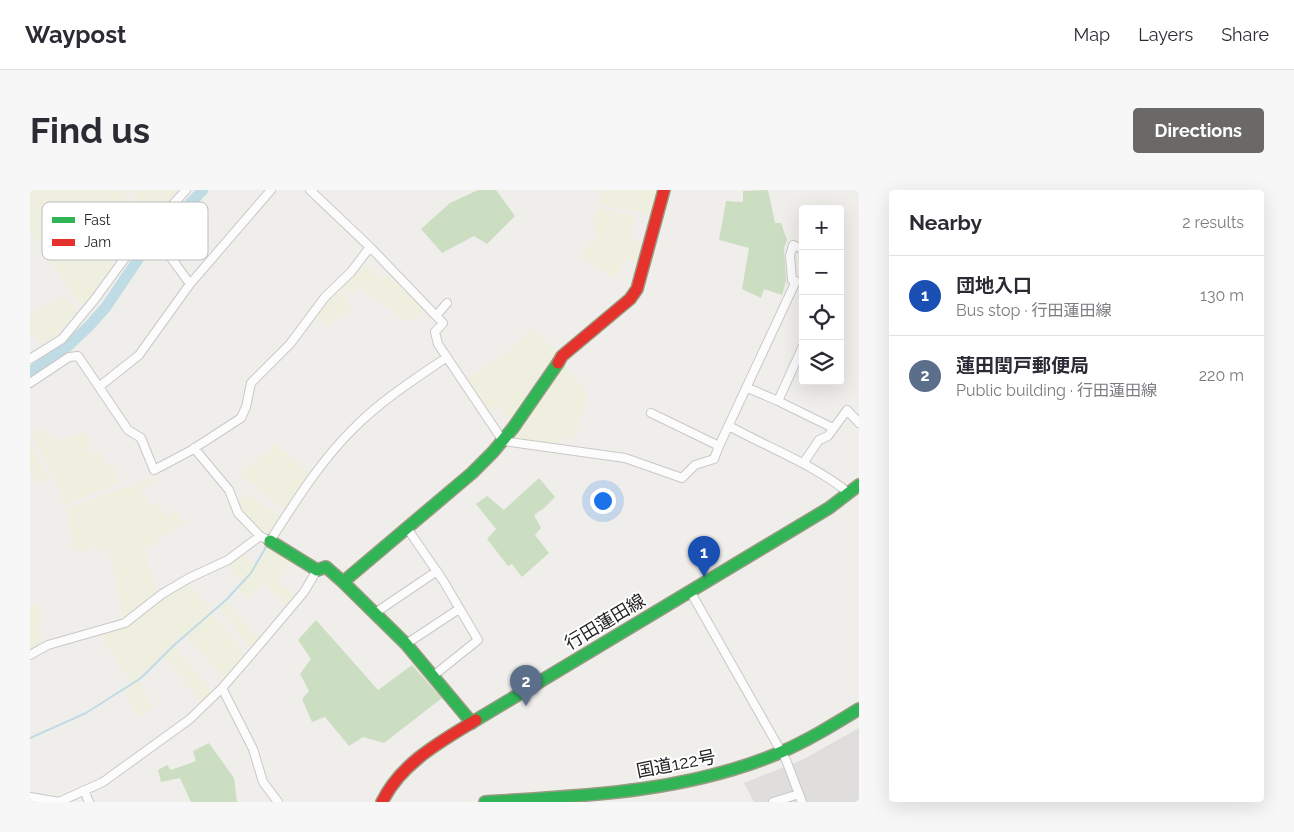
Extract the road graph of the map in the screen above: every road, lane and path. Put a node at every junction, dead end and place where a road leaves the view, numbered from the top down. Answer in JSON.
{"nodes":[{"id":1,"x":186,"y":190,"type":"edge"},
{"id":2,"x":271,"y":190,"type":"edge"},
{"id":3,"x":310,"y":190,"type":"edge"},
{"id":4,"x":664,"y":190,"type":"edge"},
{"id":5,"x":175,"y":202,"type":"edge"},
{"id":6,"x":370,"y":247,"type":"junction"},
{"id":7,"x":799,"y":247,"type":"edge"},
{"id":8,"x":123,"y":260,"type":"edge"},
{"id":9,"x":173,"y":260,"type":"edge"},
{"id":10,"x":799,"y":282,"type":"edge"},
{"id":11,"x":190,"y":284,"type":"junction"},
{"id":12,"x":447,"y":303,"type":"dead end"},
{"id":13,"x":436,"y":316,"type":"junction"},
{"id":14,"x":799,"y":355,"type":"edge"},
{"id":15,"x":447,"y":357,"type":"junction"},
{"id":16,"x":30,"y":359,"type":"edge"},
{"id":17,"x":30,"y":383,"type":"edge"},
{"id":18,"x":100,"y":386,"type":"junction"},
{"id":19,"x":748,"y":388,"type":"junction"},
{"id":20,"x":778,"y":401,"type":"junction"},
{"id":21,"x":650,"y":413,"type":"dead end"},
{"id":22,"x":859,"y":423,"type":"edge"},
{"id":23,"x":729,"y":426,"type":"junction"},
{"id":24,"x":833,"y":428,"type":"junction"},
{"id":25,"x":503,"y":441,"type":"junction"},
{"id":26,"x":719,"y":446,"type":"junction"},
{"id":27,"x":194,"y":448,"type":"junction"},
{"id":28,"x":804,"y":462,"type":"junction"},
{"id":29,"x":859,"y":485,"type":"edge"},
{"id":30,"x":849,"y":493,"type":"junction"},
{"id":31,"x":407,"y":528,"type":"junction"},
{"id":32,"x":265,"y":539,"type":"junction"},
{"id":33,"x":317,"y":570,"type":"junction"},
{"id":34,"x":437,"y":571,"type":"junction"},
{"id":35,"x":343,"y":582,"type":"junction"},
{"id":36,"x":690,"y":591,"type":"junction"},
{"id":37,"x":459,"y":609,"type":"junction"},
{"id":38,"x":375,"y":613,"type":"junction"},
{"id":39,"x":406,"y":644,"type":"junction"},
{"id":40,"x":30,"y":655,"type":"edge"},
{"id":41,"x":433,"y":676,"type":"junction"},
{"id":42,"x":222,"y":688,"type":"junction"},
{"id":43,"x":859,"y":709,"type":"edge"},
{"id":44,"x":859,"y":719,"type":"edge"},
{"id":45,"x":472,"y":723,"type":"junction"},
{"id":46,"x":784,"y":756,"type":"junction"},
{"id":47,"x":84,"y":790,"type":"junction"},
{"id":48,"x":799,"y":794,"type":"junction"},
{"id":49,"x":30,"y":798,"type":"edge"},
{"id":50,"x":59,"y":802,"type":"edge"},
{"id":51,"x":89,"y":802,"type":"edge"},
{"id":52,"x":278,"y":802,"type":"edge"},
{"id":53,"x":382,"y":802,"type":"edge"},
{"id":54,"x":486,"y":802,"type":"edge"},
{"id":55,"x":606,"y":802,"type":"edge"},
{"id":56,"x":773,"y":802,"type":"edge"},
{"id":57,"x":802,"y":802,"type":"edge"}],
"edges":[{"from":1,"to":5,"type":"street"},
{"from":2,"to":11,"type":"street"},
{"from":3,"to":6,"type":"street"},
{"from":4,"to":25,"type":"main road"},
{"from":6,"to":13,"type":"street"},
{"from":6,"to":27,"type":"street"},
{"from":7,"to":10,"type":"street"},
{"from":8,"to":16,"type":"street"},
{"from":9,"to":11,"type":"street"},
{"from":10,"to":19,"type":"street"},
{"from":11,"to":18,"type":"street"},
{"from":12,"to":13,"type":"street"},
{"from":13,"to":15,"type":"street"},
{"from":14,"to":20,"type":"street"},
{"from":15,"to":25,"type":"street"},
{"from":15,"to":32,"type":"street"},
{"from":17,"to":18,"type":"street"},
{"from":18,"to":27,"type":"street"},
{"from":19,"to":20,"type":"street"},
{"from":19,"to":23,"type":"street"},
{"from":20,"to":24,"type":"street"},
{"from":21,"to":26,"type":"street"},
{"from":22,"to":24,"type":"street"},
{"from":23,"to":26,"type":"street"},
{"from":23,"to":28,"type":"street"},
{"from":24,"to":28,"type":"street"},
{"from":25,"to":26,"type":"street"},
{"from":25,"to":31,"type":"main road"},
{"from":27,"to":32,"type":"street"},
{"from":28,"to":30,"type":"street"},
{"from":29,"to":30,"type":"main road","name":"行田蓮田線"},
{"from":30,"to":36,"type":"main road","name":"行田蓮田線"},
{"from":31,"to":34,"type":"street"},
{"from":31,"to":35,"type":"main road"},
{"from":32,"to":33,"type":"main road"},
{"from":32,"to":40,"type":"street"},
{"from":33,"to":35,"type":"main road"},
{"from":33,"to":42,"type":"street"},
{"from":34,"to":37,"type":"street"},
{"from":34,"to":38,"type":"street"},
{"from":35,"to":38,"type":"main road"},
{"from":36,"to":45,"type":"main road","name":"行田蓮田線"},
{"from":36,"to":46,"type":"street"},
{"from":37,"to":39,"type":"street"},
{"from":37,"to":41,"type":"street"},
{"from":38,"to":39,"type":"main road"},
{"from":39,"to":41,"type":"main road"},
{"from":41,"to":45,"type":"main road"},
{"from":42,"to":47,"type":"street"},
{"from":42,"to":52,"type":"street"},
{"from":43,"to":46,"type":"main road","name":"国道122号"},
{"from":44,"to":46,"type":"main road","name":"国道122号"},
{"from":45,"to":53,"type":"main road","name":"行田蓮田線"},
{"from":46,"to":48,"type":"street"},
{"from":46,"to":54,"type":"main road","name":"国道122号"},
{"from":46,"to":55,"type":"main road","name":"国道122号"},
{"from":47,"to":50,"type":"street"},
{"from":47,"to":51,"type":"street"},
{"from":48,"to":56,"type":"street"},
{"from":48,"to":57,"type":"street"},
{"from":49,"to":50,"type":"street"}]}
